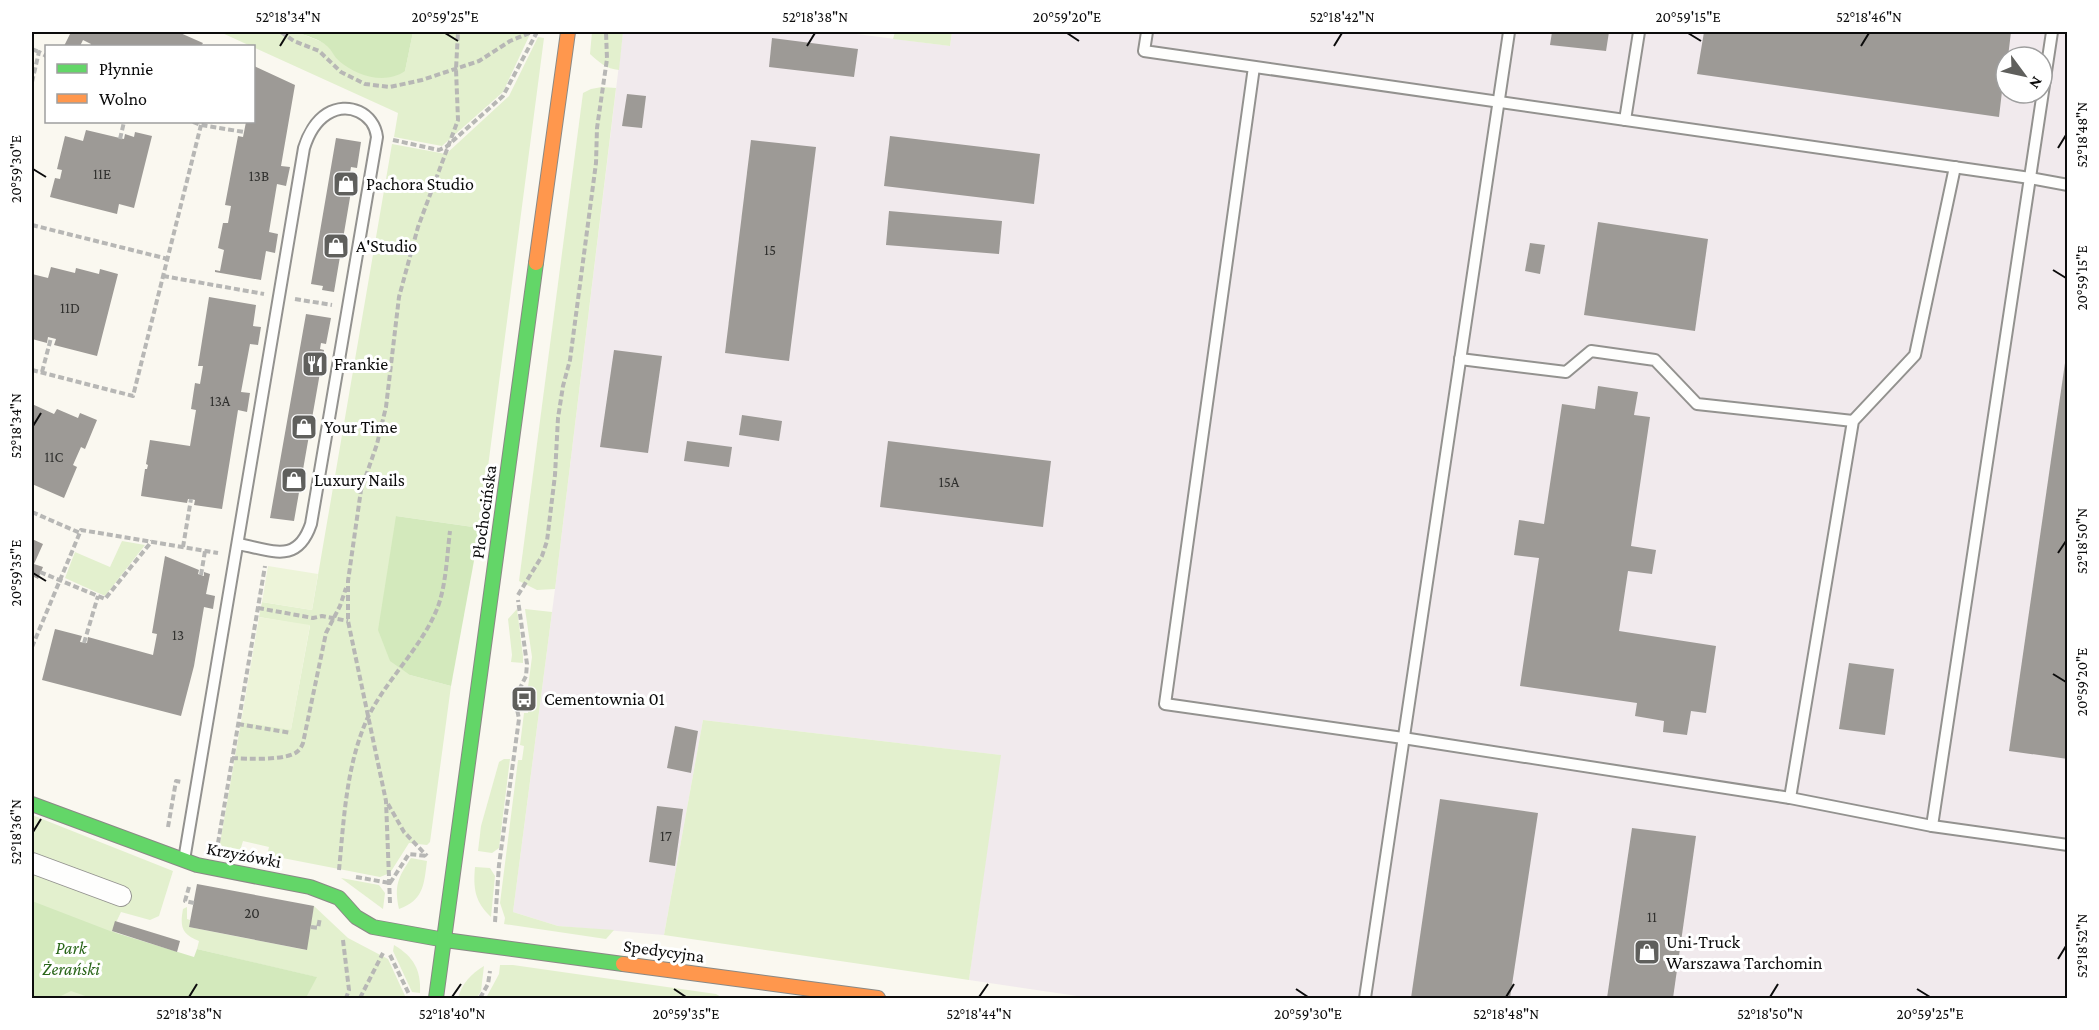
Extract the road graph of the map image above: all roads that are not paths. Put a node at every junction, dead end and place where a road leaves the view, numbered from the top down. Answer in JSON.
{"nodes":[{"id":1,"x":568,"y":32,"type":"edge"},
{"id":2,"x":1147,"y":32,"type":"edge"},
{"id":3,"x":1509,"y":32,"type":"edge"},
{"id":4,"x":1639,"y":32,"type":"edge"},
{"id":5,"x":2052,"y":32,"type":"edge"},
{"id":6,"x":1254,"y":67,"type":"junction"},
{"id":7,"x":1498,"y":102,"type":"junction"},
{"id":8,"x":1625,"y":120,"type":"junction"},
{"id":9,"x":1955,"y":167,"type":"junction"},
{"id":10,"x":2030,"y":178,"type":"junction"},
{"id":11,"x":2067,"y":185,"type":"edge"},
{"id":12,"x":1460,"y":358,"type":"junction"},
{"id":13,"x":1853,"y":421,"type":"junction"},
{"id":14,"x":238,"y":544,"type":"junction"},
{"id":15,"x":1403,"y":738,"type":"junction"},
{"id":16,"x":1790,"y":798,"type":"junction"},
{"id":17,"x":32,"y":804,"type":"edge"},
{"id":18,"x":1932,"y":826,"type":"junction"},
{"id":19,"x":2067,"y":845,"type":"edge"},
{"id":20,"x":184,"y":860,"type":"junction"},
{"id":21,"x":32,"y":863,"type":"edge"},
{"id":22,"x":121,"y":896,"type":"dead end"},
{"id":23,"x":445,"y":940,"type":"junction"},
{"id":24,"x":436,"y":999,"type":"edge"},
{"id":25,"x":878,"y":999,"type":"edge"},
{"id":26,"x":1365,"y":999,"type":"edge"}],
"edges":[{"from":1,"to":23,"type":"main road","name":"Płochocińska"},
{"from":2,"to":6,"type":"lane"},
{"from":3,"to":7,"type":"lane"},
{"from":4,"to":8,"type":"lane"},
{"from":5,"to":10,"type":"lane"},
{"from":6,"to":7,"type":"lane"},
{"from":6,"to":15,"type":"lane"},
{"from":7,"to":8,"type":"lane"},
{"from":7,"to":12,"type":"lane"},
{"from":8,"to":9,"type":"lane"},
{"from":9,"to":10,"type":"lane"},
{"from":9,"to":13,"type":"lane"},
{"from":10,"to":11,"type":"lane"},
{"from":10,"to":18,"type":"lane"},
{"from":12,"to":13,"type":"lane"},
{"from":12,"to":15,"type":"lane"},
{"from":13,"to":16,"type":"lane"},
{"from":14,"to":14,"type":"lane"},
{"from":14,"to":20,"type":"lane"},
{"from":15,"to":16,"type":"lane"},
{"from":15,"to":26,"type":"lane"},
{"from":16,"to":18,"type":"lane"},
{"from":17,"to":20,"type":"main road","name":"Krzyżówki"},
{"from":18,"to":19,"type":"lane"},
{"from":20,"to":23,"type":"main road","name":"Krzyżówki"},
{"from":21,"to":22,"type":"street"},
{"from":23,"to":24,"type":"main road","name":"Płochocińska"},
{"from":23,"to":25,"type":"main road","name":"Spedycyjna"}]}
